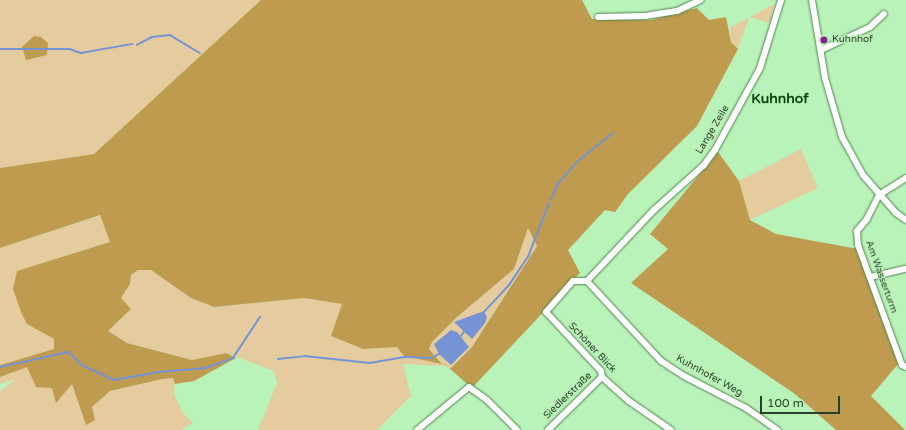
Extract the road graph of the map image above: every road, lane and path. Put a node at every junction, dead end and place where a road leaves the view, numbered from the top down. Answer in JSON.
{"nodes":[{"id":1,"x":701,"y":0,"type":"edge"},
{"id":2,"x":780,"y":0,"type":"edge"},
{"id":3,"x":812,"y":0,"type":"edge"},
{"id":4,"x":884,"y":14,"type":"dead end"},
{"id":5,"x":598,"y":17,"type":"dead end"},
{"id":6,"x":821,"y":50,"type":"junction"},
{"id":7,"x":906,"y":178,"type":"edge"},
{"id":8,"x":879,"y":195,"type":"junction"},
{"id":9,"x":906,"y":220,"type":"edge"},
{"id":10,"x":906,"y":269,"type":"edge"},
{"id":11,"x":870,"y":277,"type":"junction"},
{"id":12,"x":587,"y":281,"type":"junction"},
{"id":13,"x":906,"y":367,"type":"edge"},
{"id":14,"x":602,"y":377,"type":"junction"},
{"id":15,"x":417,"y":430,"type":"edge"},
{"id":16,"x":517,"y":430,"type":"edge"},
{"id":17,"x":548,"y":430,"type":"edge"},
{"id":18,"x":671,"y":430,"type":"edge"},
{"id":19,"x":778,"y":430,"type":"edge"}],
"edges":[{"from":1,"to":5,"type":"street"},
{"from":2,"to":12,"type":"street","name":"Lange Zeile"},
{"from":3,"to":6,"type":"street"},
{"from":4,"to":6,"type":"street"},
{"from":6,"to":8,"type":"street"},
{"from":7,"to":8,"type":"street"},
{"from":8,"to":9,"type":"street"},
{"from":8,"to":11,"type":"street","name":"Am Wasserturm"},
{"from":10,"to":11,"type":"street"},
{"from":11,"to":13,"type":"street","name":"Am Wasserturm"},
{"from":12,"to":14,"type":"street","name":"Schöner Blick"},
{"from":12,"to":19,"type":"street","name":"Kuhnhofer Weg"},
{"from":14,"to":17,"type":"street","name":"Siedlerstraße"},
{"from":14,"to":18,"type":"street","name":"Schöner Blick"},
{"from":15,"to":16,"type":"street"}]}
